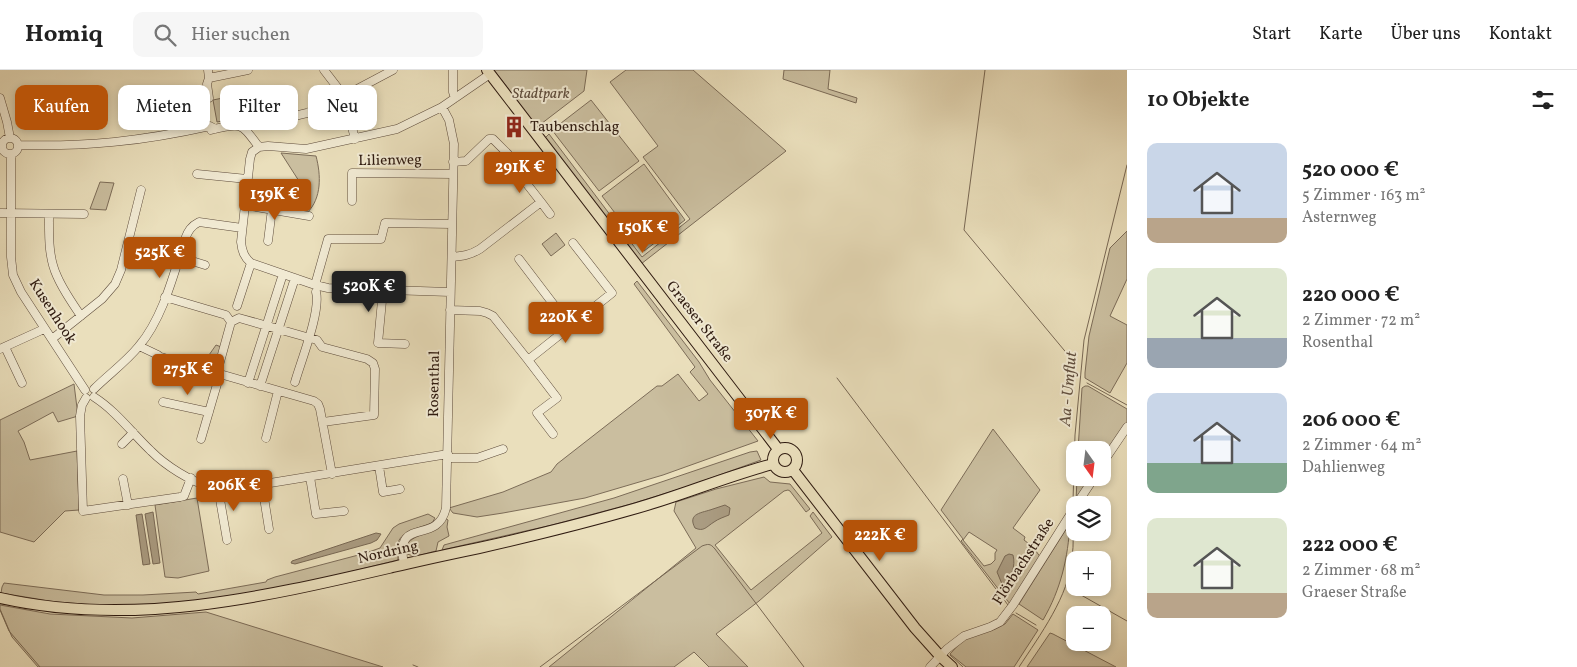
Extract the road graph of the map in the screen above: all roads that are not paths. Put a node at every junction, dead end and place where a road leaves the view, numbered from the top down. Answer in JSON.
{"nodes":[{"id":1,"x":248,"y":70,"type":"edge"},
{"id":2,"x":324,"y":70,"type":"edge"},
{"id":3,"x":394,"y":70,"type":"edge"},
{"id":4,"x":454,"y":70,"type":"edge"},
{"id":5,"x":488,"y":72,"type":"edge"},
{"id":6,"x":209,"y":74,"type":"edge"},
{"id":7,"x":336,"y":85,"type":"edge"},
{"id":8,"x":365,"y":85,"type":"edge"},
{"id":9,"x":0,"y":98,"type":"edge"},
{"id":10,"x":455,"y":98,"type":"junction"},
{"id":11,"x":442,"y":107,"type":"junction"},
{"id":12,"x":220,"y":128,"type":"edge"},
{"id":13,"x":247,"y":130,"type":"edge"},
{"id":14,"x":353,"y":130,"type":"edge"},
{"id":15,"x":10,"y":138,"type":"junction"},
{"id":16,"x":355,"y":138,"type":"junction"},
{"id":17,"x":18,"y":145,"type":"junction"},
{"id":18,"x":260,"y":147,"type":"junction"},
{"id":19,"x":1,"y":148,"type":"edge"},
{"id":20,"x":11,"y":154,"type":"junction"},
{"id":21,"x":453,"y":162,"type":"junction"},
{"id":22,"x":197,"y":174,"type":"dead end"},
{"id":23,"x":453,"y":174,"type":"junction"},
{"id":24,"x":247,"y":179,"type":"junction"},
{"id":25,"x":141,"y":190,"type":"dead end"},
{"id":26,"x":352,"y":201,"type":"dead end"},
{"id":27,"x":541,"y":202,"type":"junction"},
{"id":28,"x":244,"y":205,"type":"junction"},
{"id":29,"x":272,"y":210,"type":"junction"},
{"id":30,"x":0,"y":213,"type":"edge"},
{"id":31,"x":10,"y":213,"type":"junction"},
{"id":32,"x":49,"y":214,"type":"junction"},
{"id":33,"x":84,"y":214,"type":"dead end"},
{"id":34,"x":550,"y":214,"type":"dead end"},
{"id":35,"x":309,"y":216,"type":"dead end"},
{"id":36,"x":452,"y":224,"type":"junction"},
{"id":37,"x":242,"y":228,"type":"junction"},
{"id":38,"x":268,"y":241,"type":"dead end"},
{"id":39,"x":573,"y":243,"type":"dead end"},
{"id":40,"x":179,"y":256,"type":"junction"},
{"id":41,"x":452,"y":257,"type":"junction"},
{"id":42,"x":518,"y":259,"type":"dead end"},
{"id":43,"x":251,"y":263,"type":"junction"},
{"id":44,"x":205,"y":265,"type":"dead end"},
{"id":45,"x":283,"y":274,"type":"junction"},
{"id":46,"x":295,"y":278,"type":"junction"},
{"id":47,"x":315,"y":289,"type":"junction"},
{"id":48,"x":384,"y":290,"type":"junction"},
{"id":49,"x":450,"y":292,"type":"junction"},
{"id":50,"x":165,"y":297,"type":"junction"},
{"id":51,"x":238,"y":306,"type":"dead end"},
{"id":52,"x":450,"y":310,"type":"junction"},
{"id":53,"x":81,"y":316,"type":"junction"},
{"id":54,"x":231,"y":322,"type":"junction"},
{"id":55,"x":267,"y":326,"type":"junction"},
{"id":56,"x":570,"y":326,"type":"junction"},
{"id":57,"x":44,"y":329,"type":"junction"},
{"id":58,"x":278,"y":330,"type":"junction"},
{"id":59,"x":308,"y":338,"type":"junction"},
{"id":60,"x":52,"y":339,"type":"junction"},
{"id":61,"x":405,"y":344,"type":"dead end"},
{"id":62,"x":139,"y":346,"type":"junction"},
{"id":63,"x":2,"y":348,"type":"edge"},
{"id":64,"x":528,"y":360,"type":"junction"},
{"id":65,"x":219,"y":372,"type":"junction"},
{"id":66,"x":295,"y":382,"type":"dead end"},
{"id":67,"x":22,"y":383,"type":"dead end"},
{"id":68,"x":248,"y":383,"type":"junction"},
{"id":69,"x":260,"y":386,"type":"junction"},
{"id":70,"x":278,"y":391,"type":"junction"},
{"id":71,"x":90,"y":394,"type":"junction"},
{"id":72,"x":163,"y":402,"type":"dead end"},
{"id":73,"x":209,"y":412,"type":"junction"},
{"id":74,"x":323,"y":422,"type":"junction"},
{"id":75,"x":1127,"y":427,"type":"edge"},
{"id":76,"x":132,"y":432,"type":"junction"},
{"id":77,"x":553,"y":434,"type":"dead end"},
{"id":78,"x":266,"y":438,"type":"dead end"},
{"id":79,"x":201,"y":439,"type":"dead end"},
{"id":80,"x":122,"y":444,"type":"dead end"},
{"id":81,"x":503,"y":449,"type":"dead end"},
{"id":82,"x":778,"y":450,"type":"junction"},
{"id":83,"x":1111,"y":451,"type":"edge"},
{"id":84,"x":448,"y":456,"type":"junction"},
{"id":85,"x":773,"y":464,"type":"junction"},
{"id":86,"x":379,"y":466,"type":"junction"},
{"id":87,"x":793,"y":470,"type":"junction"},
{"id":88,"x":332,"y":474,"type":"junction"},
{"id":89,"x":310,"y":477,"type":"junction"},
{"id":90,"x":191,"y":478,"type":"junction"},
{"id":91,"x":123,"y":479,"type":"dead end"},
{"id":92,"x":262,"y":485,"type":"junction"},
{"id":93,"x":218,"y":488,"type":"junction"},
{"id":94,"x":400,"y":489,"type":"dead end"},
{"id":95,"x":128,"y":505,"type":"junction"},
{"id":96,"x":344,"y":510,"type":"dead end"},
{"id":97,"x":1066,"y":521,"type":"edge"},
{"id":98,"x":270,"y":529,"type":"dead end"},
{"id":99,"x":227,"y":540,"type":"dead end"},
{"id":100,"x":404,"y":564,"type":"junction"},
{"id":101,"x":2,"y":598,"type":"edge"},
{"id":102,"x":940,"y":656,"type":"junction"},
{"id":103,"x":930,"y":667,"type":"edge"},
{"id":104,"x":952,"y":667,"type":"edge"}],
"edges":[{"from":1,"to":6,"type":"street"},
{"from":2,"to":7,"type":"street"},
{"from":3,"to":8,"type":"street"},
{"from":4,"to":10,"type":"street"},
{"from":5,"to":10,"type":"street"},
{"from":5,"to":82,"type":"main road","name":"Graeser Straße"},
{"from":9,"to":15,"type":"street"},
{"from":10,"to":11,"type":"street"},
{"from":11,"to":16,"type":"street"},
{"from":11,"to":21,"type":"street","name":"Rosenthal"},
{"from":12,"to":17,"type":"street"},
{"from":13,"to":18,"type":"street"},
{"from":14,"to":16,"type":"street"},
{"from":15,"to":17,"type":"street"},
{"from":15,"to":19,"type":"street"},
{"from":16,"to":18,"type":"street"},
{"from":17,"to":20,"type":"street"},
{"from":18,"to":24,"type":"street"},
{"from":19,"to":20,"type":"street"},
{"from":20,"to":31,"type":"street","name":"Kusenhook"},
{"from":21,"to":23,"type":"street","name":"Rosenthal"},
{"from":21,"to":27,"type":"street"},
{"from":22,"to":24,"type":"street"},
{"from":23,"to":26,"type":"street","name":"Lilienweg"},
{"from":23,"to":36,"type":"street","name":"Rosenthal"},
{"from":24,"to":28,"type":"street"},
{"from":25,"to":53,"type":"street"},
{"from":27,"to":34,"type":"street"},
{"from":27,"to":41,"type":"street"},
{"from":28,"to":29,"type":"street"},
{"from":28,"to":37,"type":"street"},
{"from":29,"to":35,"type":"street"},
{"from":29,"to":38,"type":"street"},
{"from":30,"to":31,"type":"street"},
{"from":31,"to":32,"type":"street"},
{"from":31,"to":57,"type":"street","name":"Kusenhook"},
{"from":32,"to":33,"type":"street"},
{"from":32,"to":53,"type":"street"},
{"from":36,"to":41,"type":"street","name":"Rosenthal"},
{"from":36,"to":47,"type":"street"},
{"from":37,"to":40,"type":"street"},
{"from":37,"to":43,"type":"street"},
{"from":39,"to":56,"type":"street"},
{"from":40,"to":44,"type":"street"},
{"from":40,"to":50,"type":"street"},
{"from":41,"to":49,"type":"street","name":"Rosenthal"},
{"from":42,"to":56,"type":"street"},
{"from":43,"to":45,"type":"street"},
{"from":43,"to":51,"type":"street"},
{"from":45,"to":46,"type":"street"},
{"from":45,"to":55,"type":"street"},
{"from":46,"to":47,"type":"street"},
{"from":46,"to":58,"type":"street"},
{"from":47,"to":48,"type":"street"},
{"from":47,"to":59,"type":"street"},
{"from":48,"to":49,"type":"street"},
{"from":48,"to":61,"type":"street"},
{"from":49,"to":52,"type":"street","name":"Rosenthal"},
{"from":50,"to":54,"type":"street"},
{"from":50,"to":62,"type":"street"},
{"from":52,"to":64,"type":"street"},
{"from":52,"to":84,"type":"street","name":"Rosenthal"},
{"from":53,"to":60,"type":"street"},
{"from":54,"to":55,"type":"street"},
{"from":54,"to":65,"type":"street"},
{"from":55,"to":58,"type":"street"},
{"from":55,"to":68,"type":"street"},
{"from":56,"to":64,"type":"street"},
{"from":57,"to":60,"type":"street","name":"Kusenhook"},
{"from":57,"to":63,"type":"street"},
{"from":58,"to":59,"type":"street"},
{"from":58,"to":69,"type":"street"},
{"from":59,"to":66,"type":"street"},
{"from":59,"to":74,"type":"street"},
{"from":60,"to":71,"type":"street","name":"Kusenhook"},
{"from":62,"to":65,"type":"street"},
{"from":62,"to":71,"type":"street"},
{"from":63,"to":67,"type":"street"},
{"from":64,"to":77,"type":"street"},
{"from":65,"to":68,"type":"street"},
{"from":65,"to":73,"type":"street"},
{"from":68,"to":69,"type":"street"},
{"from":69,"to":70,"type":"street"},
{"from":70,"to":74,"type":"street"},
{"from":70,"to":78,"type":"street"},
{"from":71,"to":76,"type":"street","name":"Kusenhook"},
{"from":71,"to":95,"type":"street"},
{"from":72,"to":73,"type":"street"},
{"from":73,"to":79,"type":"street"},
{"from":74,"to":88,"type":"street"},
{"from":75,"to":83,"type":"street"},
{"from":76,"to":80,"type":"street"},
{"from":76,"to":90,"type":"street","name":"Kusenhook"},
{"from":81,"to":84,"type":"street"},
{"from":82,"to":85,"type":"main road"},
{"from":82,"to":87,"type":"main road"},
{"from":84,"to":86,"type":"street"},
{"from":84,"to":100,"type":"street","name":"Rosenthal"},
{"from":85,"to":87,"type":"main road"},
{"from":85,"to":100,"type":"main road","name":"Nordring"},
{"from":86,"to":88,"type":"street"},
{"from":86,"to":94,"type":"street"},
{"from":87,"to":102,"type":"main road"},
{"from":88,"to":89,"type":"street"},
{"from":89,"to":92,"type":"street"},
{"from":89,"to":96,"type":"street"},
{"from":90,"to":93,"type":"street","name":"Kusenhook"},
{"from":90,"to":95,"type":"street"},
{"from":91,"to":95,"type":"street"},
{"from":92,"to":93,"type":"street"},
{"from":92,"to":98,"type":"street"},
{"from":93,"to":99,"type":"street"},
{"from":97,"to":102,"type":"street","name":"Flörbachstraße"},
{"from":100,"to":101,"type":"main road","name":"Nordring"},
{"from":102,"to":103,"type":"street","name":"Flörbachstraße"},
{"from":102,"to":104,"type":"main road"}]}
